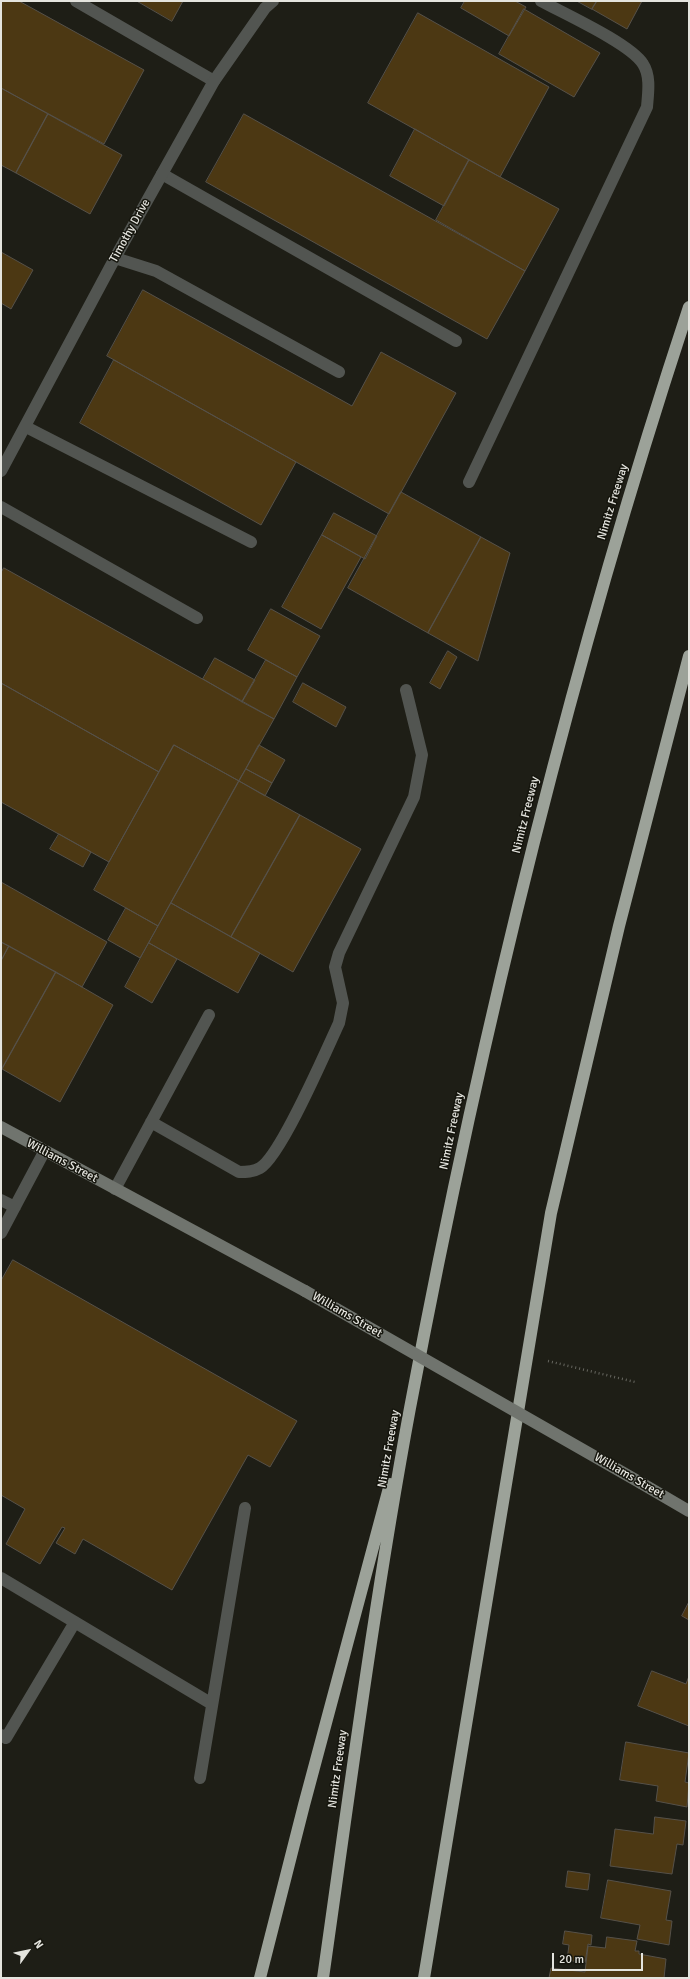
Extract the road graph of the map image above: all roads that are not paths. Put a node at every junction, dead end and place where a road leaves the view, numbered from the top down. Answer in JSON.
{"nodes":[{"id":1,"x":76,"y":1,"type":"edge"},
{"id":2,"x":273,"y":1,"type":"edge"},
{"id":3,"x":541,"y":1,"type":"edge"},
{"id":4,"x":214,"y":81,"type":"junction"},
{"id":5,"x":162,"y":174,"type":"junction"},
{"id":6,"x":115,"y":258,"type":"junction"},
{"id":7,"x":689,"y":307,"type":"edge"},
{"id":8,"x":456,"y":341,"type":"dead end"},
{"id":9,"x":339,"y":372,"type":"dead end"},
{"id":10,"x":26,"y":427,"type":"junction"},
{"id":11,"x":1,"y":471,"type":"edge"},
{"id":12,"x":469,"y":482,"type":"dead end"},
{"id":13,"x":1,"y":507,"type":"edge"},
{"id":14,"x":251,"y":542,"type":"dead end"},
{"id":15,"x":197,"y":618,"type":"dead end"},
{"id":16,"x":689,"y":656,"type":"edge"},
{"id":17,"x":406,"y":690,"type":"dead end"},
{"id":18,"x":209,"y":1015,"type":"dead end"},
{"id":19,"x":151,"y":1122,"type":"junction"},
{"id":20,"x":1,"y":1127,"type":"edge"},
{"id":21,"x":44,"y":1152,"type":"junction"},
{"id":22,"x":115,"y":1189,"type":"junction"},
{"id":23,"x":1,"y":1200,"type":"edge"},
{"id":24,"x":15,"y":1207,"type":"junction"},
{"id":25,"x":1,"y":1233,"type":"edge"},
{"id":26,"x":410,"y":1412,"type":"junction"},
{"id":27,"x":244,"y":1508,"type":"dead end"},
{"id":28,"x":689,"y":1511,"type":"edge"},
{"id":29,"x":1,"y":1578,"type":"edge"},
{"id":30,"x":75,"y":1622,"type":"junction"},
{"id":31,"x":212,"y":1704,"type":"junction"},
{"id":32,"x":1,"y":1735,"type":"edge"},
{"id":33,"x":200,"y":1778,"type":"dead end"},
{"id":34,"x":260,"y":1978,"type":"edge"},
{"id":35,"x":323,"y":1978,"type":"edge"},
{"id":36,"x":424,"y":1978,"type":"edge"}],
"edges":[{"from":1,"to":4,"type":"street"},
{"from":2,"to":4,"type":"street","name":"Timothy Drive"},
{"from":3,"to":12,"type":"street"},
{"from":4,"to":5,"type":"street","name":"Timothy Drive"},
{"from":5,"to":6,"type":"street","name":"Timothy Drive"},
{"from":5,"to":8,"type":"street"},
{"from":6,"to":9,"type":"street"},
{"from":6,"to":10,"type":"street","name":"Timothy Drive"},
{"from":7,"to":26,"type":"highway","name":"Nimitz Freeway"},
{"from":10,"to":11,"type":"street","name":"Timothy Drive"},
{"from":10,"to":14,"type":"street"},
{"from":13,"to":15,"type":"street"},
{"from":16,"to":36,"type":"highway"},
{"from":17,"to":19,"type":"street"},
{"from":18,"to":19,"type":"street"},
{"from":19,"to":22,"type":"street"},
{"from":20,"to":21,"type":"street","name":"Williams Street"},
{"from":21,"to":22,"type":"street","name":"Williams Street"},
{"from":21,"to":24,"type":"street"},
{"from":22,"to":28,"type":"street","name":"Williams Street","bridge":true},
{"from":23,"to":24,"type":"street"},
{"from":24,"to":25,"type":"street"},
{"from":26,"to":34,"type":"highway"},
{"from":26,"to":35,"type":"highway","name":"Nimitz Freeway"},
{"from":27,"to":31,"type":"street"},
{"from":29,"to":30,"type":"street"},
{"from":30,"to":31,"type":"street"},
{"from":30,"to":32,"type":"street"},
{"from":31,"to":33,"type":"street"}]}
